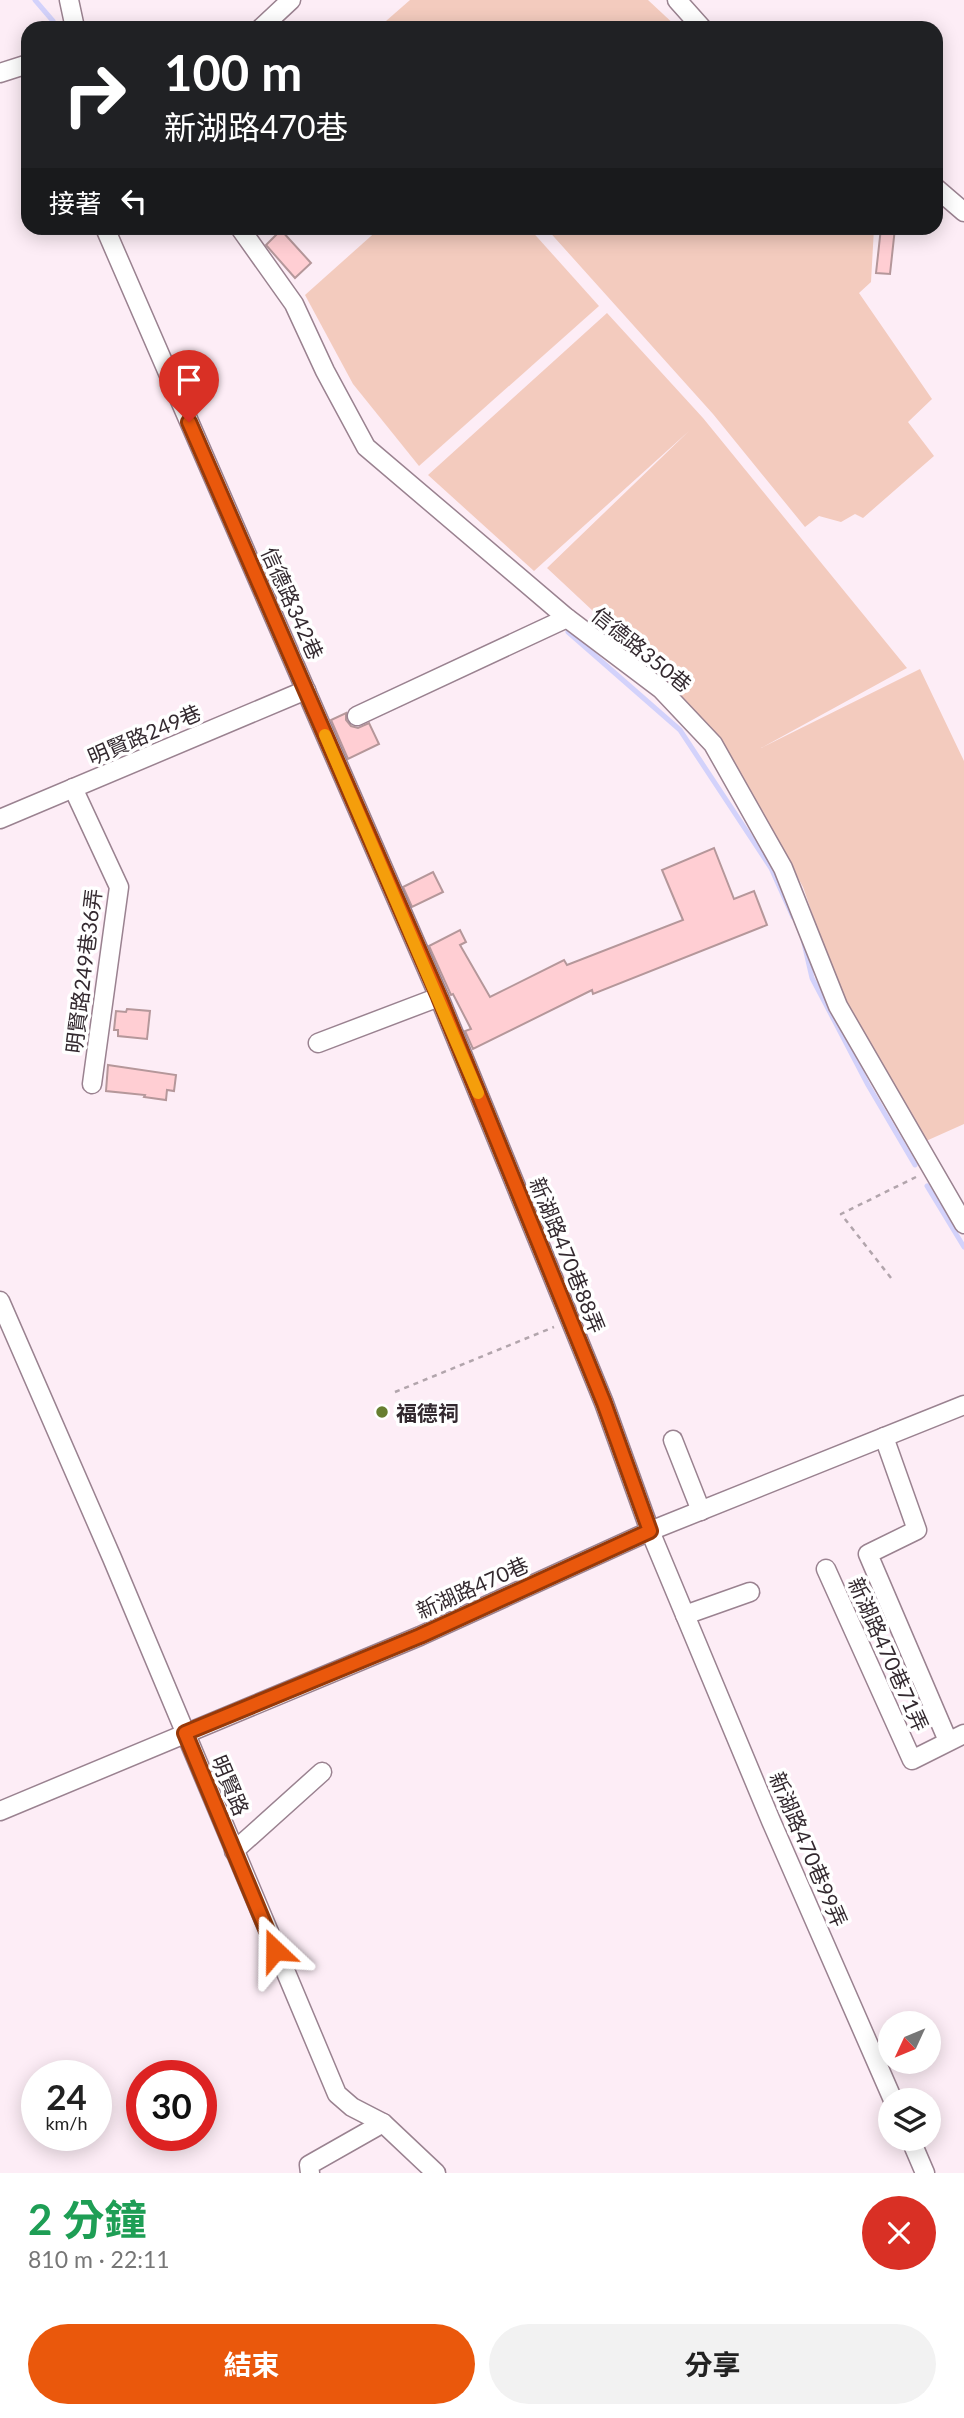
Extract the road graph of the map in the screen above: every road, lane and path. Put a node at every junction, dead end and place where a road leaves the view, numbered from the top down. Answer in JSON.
{"nodes":[{"id":1,"x":69,"y":0,"type":"edge"},
{"id":2,"x":291,"y":0,"type":"edge"},
{"id":3,"x":677,"y":0,"type":"edge"},
{"id":4,"x":74,"y":21,"type":"edge"},
{"id":5,"x":268,"y":21,"type":"edge"},
{"id":6,"x":696,"y":21,"type":"edge"},
{"id":7,"x":21,"y":66,"type":"edge"},
{"id":8,"x":0,"y":73,"type":"edge"},
{"id":9,"x":943,"y":194,"type":"edge"},
{"id":10,"x":964,"y":212,"type":"edge"},
{"id":11,"x":108,"y":235,"type":"edge"},
{"id":12,"x":245,"y":235,"type":"edge"},
{"id":13,"x":567,"y":618,"type":"junction"},
{"id":14,"x":306,"y":690,"type":"junction"},
{"id":15,"x":357,"y":716,"type":"dead end"},
{"id":16,"x":73,"y":788,"type":"junction"},
{"id":17,"x":0,"y":819,"type":"edge"},
{"id":18,"x":439,"y":997,"type":"junction"},
{"id":19,"x":318,"y":1043,"type":"dead end"},
{"id":20,"x":92,"y":1084,"type":"dead end"},
{"id":21,"x":933,"y":1169,"type":"junction"},
{"id":22,"x":964,"y":1224,"type":"edge"},
{"id":23,"x":891,"y":1278,"type":"dead end"},
{"id":24,"x":0,"y":1301,"type":"edge"},
{"id":25,"x":570,"y":1320,"type":"junction"},
{"id":26,"x":395,"y":1392,"type":"dead end"},
{"id":27,"x":964,"y":1405,"type":"edge"},
{"id":28,"x":884,"y":1437,"type":"junction"},
{"id":29,"x":673,"y":1440,"type":"dead end"},
{"id":30,"x":701,"y":1511,"type":"junction"},
{"id":31,"x":650,"y":1531,"type":"junction"},
{"id":32,"x":826,"y":1569,"type":"dead end"},
{"id":33,"x":750,"y":1592,"type":"dead end"},
{"id":34,"x":685,"y":1615,"type":"junction"},
{"id":35,"x":185,"y":1733,"type":"junction"},
{"id":36,"x":956,"y":1738,"type":"edge"},
{"id":37,"x":321,"y":1772,"type":"dead end"},
{"id":38,"x":0,"y":1811,"type":"edge"},
{"id":39,"x":234,"y":1851,"type":"junction"},
{"id":40,"x":888,"y":2088,"type":"edge"},
{"id":41,"x":383,"y":2123,"type":"junction"},
{"id":42,"x":916,"y":2151,"type":"edge"},
{"id":43,"x":310,"y":2173,"type":"edge"},
{"id":44,"x":436,"y":2173,"type":"edge"},
{"id":45,"x":925,"y":2173,"type":"edge"}],
"edges":[{"from":1,"to":4,"type":"street"},
{"from":2,"to":5,"type":"street"},
{"from":3,"to":6,"type":"street"},
{"from":7,"to":8,"type":"street"},
{"from":9,"to":10,"type":"street"},
{"from":11,"to":14,"type":"street","name":"信德路342巷"},
{"from":12,"to":13,"type":"street","name":"信德路350巷"},
{"from":13,"to":15,"type":"street"},
{"from":13,"to":21,"type":"street","name":"信德路350巷"},
{"from":14,"to":16,"type":"street","name":"明賢路249巷"},
{"from":14,"to":18,"type":"street","name":"信德路342巷"},
{"from":16,"to":17,"type":"street","name":"明賢路249巷"},
{"from":16,"to":20,"type":"street","name":"明賢路249巷36弄"},
{"from":18,"to":19,"type":"street"},
{"from":18,"to":25,"type":"street","name":"新湖路470巷88弄"},
{"from":21,"to":22,"type":"street","name":"信德路350巷"},
{"from":21,"to":23,"type":"path"},
{"from":24,"to":35,"type":"street","name":"明賢路"},
{"from":25,"to":26,"type":"path"},
{"from":25,"to":31,"type":"street","name":"新湖路470巷88弄"},
{"from":27,"to":28,"type":"street","name":"新湖路470巷"},
{"from":28,"to":30,"type":"street","name":"新湖路470巷"},
{"from":28,"to":36,"type":"street","name":"新湖路470巷71弄"},
{"from":29,"to":30,"type":"street"},
{"from":30,"to":31,"type":"street","name":"新湖路470巷"},
{"from":31,"to":34,"type":"street","name":"新湖路470巷99弄"},
{"from":31,"to":35,"type":"street","name":"新湖路470巷"},
{"from":32,"to":36,"type":"street","name":"新湖路470巷71弄"},
{"from":33,"to":34,"type":"street"},
{"from":34,"to":40,"type":"street","name":"新湖路470巷99弄"},
{"from":35,"to":38,"type":"street","name":"新湖路470巷"},
{"from":35,"to":39,"type":"street","name":"明賢路"},
{"from":37,"to":39,"type":"street"},
{"from":39,"to":41,"type":"street","name":"明賢路"},
{"from":41,"to":43,"type":"street"},
{"from":41,"to":44,"type":"street","name":"明賢路"},
{"from":42,"to":45,"type":"street"}]}
